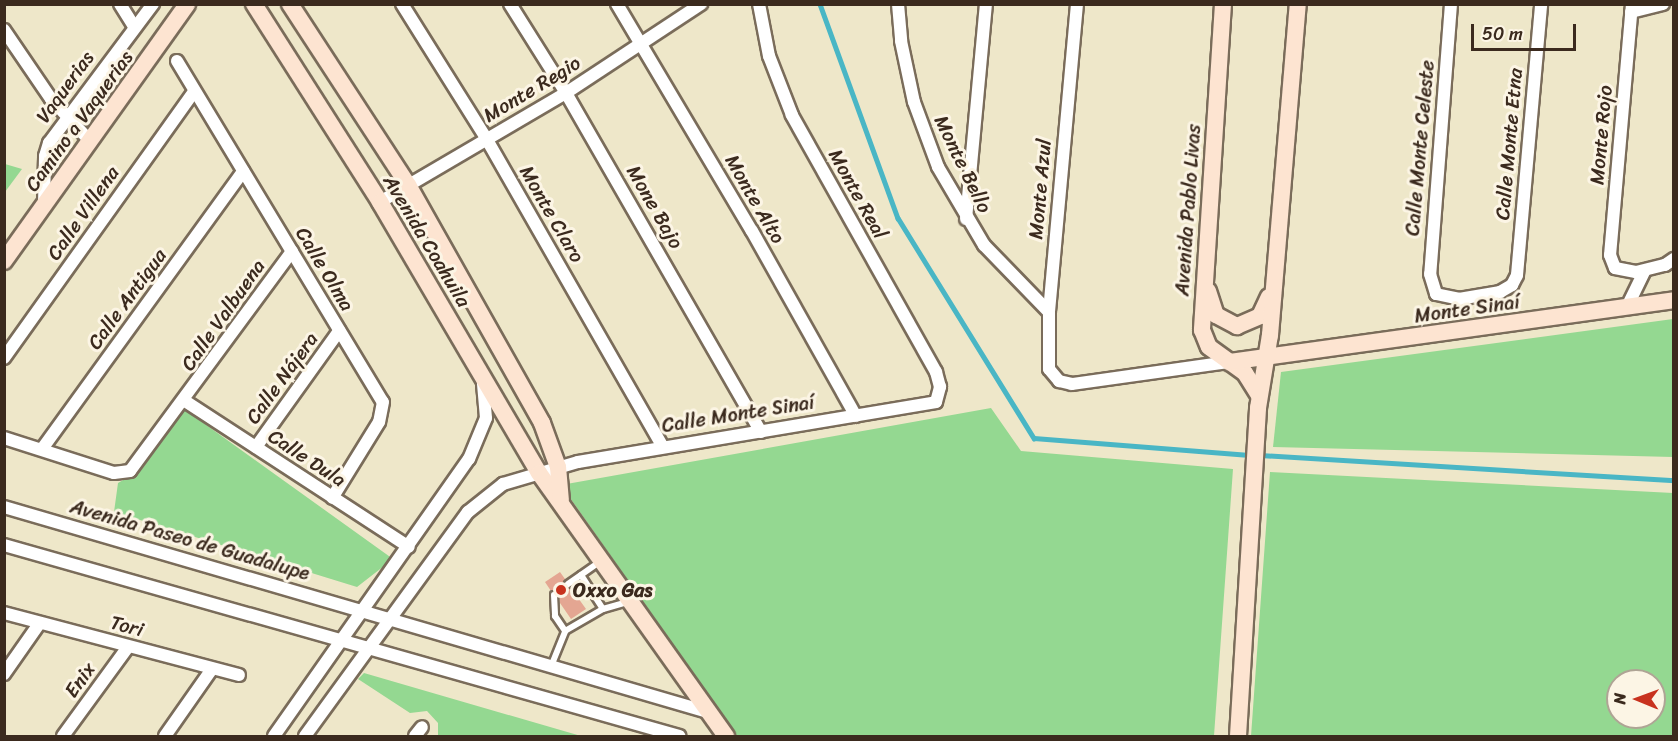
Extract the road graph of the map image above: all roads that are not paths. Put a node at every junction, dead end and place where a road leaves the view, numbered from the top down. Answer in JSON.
{"nodes":[{"id":1,"x":120,"y":4,"type":"edge"},
{"id":2,"x":153,"y":4,"type":"edge"},
{"id":3,"x":187,"y":4,"type":"edge"},
{"id":4,"x":254,"y":4,"type":"edge"},
{"id":5,"x":290,"y":4,"type":"edge"},
{"id":6,"x":402,"y":4,"type":"edge"},
{"id":7,"x":510,"y":4,"type":"edge"},
{"id":8,"x":617,"y":4,"type":"edge"},
{"id":9,"x":701,"y":4,"type":"edge"},
{"id":10,"x":759,"y":4,"type":"edge"},
{"id":11,"x":898,"y":4,"type":"edge"},
{"id":12,"x":986,"y":4,"type":"edge"},
{"id":13,"x":1077,"y":4,"type":"edge"},
{"id":14,"x":1223,"y":4,"type":"edge"},
{"id":15,"x":1298,"y":4,"type":"edge"},
{"id":16,"x":1451,"y":4,"type":"edge"},
{"id":17,"x":1541,"y":4,"type":"edge"},
{"id":18,"x":1663,"y":4,"type":"edge"},
{"id":19,"x":1632,"y":8,"type":"edge"},
{"id":20,"x":134,"y":26,"type":"junction"},
{"id":21,"x":4,"y":30,"type":"edge"},
{"id":22,"x":642,"y":44,"type":"junction"},
{"id":23,"x":177,"y":61,"type":"dead end"},
{"id":24,"x":194,"y":92,"type":"junction"},
{"id":25,"x":566,"y":93,"type":"junction"},
{"id":26,"x":66,"y":116,"type":"junction"},
{"id":27,"x":486,"y":138,"type":"junction"},
{"id":28,"x":90,"y":141,"type":"junction"},
{"id":29,"x":243,"y":171,"type":"junction"},
{"id":30,"x":408,"y":184,"type":"junction"},
{"id":31,"x":380,"y":202,"type":"junction"},
{"id":32,"x":44,"y":206,"type":"junction"},
{"id":33,"x":966,"y":220,"type":"junction"},
{"id":34,"x":292,"y":251,"type":"junction"},
{"id":35,"x":1672,"y":260,"type":"edge"},
{"id":36,"x":4,"y":261,"type":"edge"},
{"id":37,"x":1644,"y":272,"type":"junction"},
{"id":38,"x":1205,"y":276,"type":"junction"},
{"id":39,"x":1274,"y":284,"type":"junction"},
{"id":40,"x":1512,"y":285,"type":"joint"},
{"id":41,"x":1674,"y":300,"type":"edge"},
{"id":42,"x":1628,"y":307,"type":"junction"},
{"id":43,"x":1049,"y":312,"type":"junction"},
{"id":44,"x":339,"y":331,"type":"junction"},
{"id":45,"x":4,"y":358,"type":"edge"},
{"id":46,"x":1267,"y":358,"type":"junction"},
{"id":47,"x":1229,"y":362,"type":"junction"},
{"id":48,"x":482,"y":376,"type":"junction"},
{"id":49,"x":940,"y":395,"type":"joint"},
{"id":50,"x":185,"y":401,"type":"junction"},
{"id":51,"x":1258,"y":401,"type":"junction"},
{"id":52,"x":855,"y":416,"type":"junction"},
{"id":53,"x":761,"y":432,"type":"junction"},
{"id":54,"x":4,"y":438,"type":"edge"},
{"id":55,"x":256,"y":447,"type":"junction"},
{"id":56,"x":663,"y":447,"type":"junction"},
{"id":57,"x":42,"y":449,"type":"junction"},
{"id":58,"x":558,"y":467,"type":"junction"},
{"id":59,"x":539,"y":473,"type":"junction"},
{"id":60,"x":332,"y":498,"type":"junction"},
{"id":61,"x":561,"y":501,"type":"junction"},
{"id":62,"x":4,"y":507,"type":"edge"},
{"id":63,"x":4,"y":545,"type":"edge"},
{"id":64,"x":409,"y":547,"type":"junction"},
{"id":65,"x":603,"y":560,"type":"junction"},
{"id":66,"x":581,"y":575,"type":"junction"},
{"id":67,"x":568,"y":584,"type":"dead end"},
{"id":68,"x":554,"y":595,"type":"dead end"},
{"id":69,"x":631,"y":601,"type":"junction"},
{"id":70,"x":603,"y":609,"type":"junction"},
{"id":71,"x":364,"y":611,"type":"junction"},
{"id":72,"x":4,"y":613,"type":"edge"},
{"id":73,"x":387,"y":618,"type":"junction"},
{"id":74,"x":39,"y":624,"type":"junction"},
{"id":75,"x":565,"y":631,"type":"junction"},
{"id":76,"x":342,"y":641,"type":"junction"},
{"id":77,"x":128,"y":647,"type":"junction"},
{"id":78,"x":367,"y":648,"type":"junction"},
{"id":79,"x":552,"y":664,"type":"junction"},
{"id":80,"x":212,"y":669,"type":"junction"},
{"id":81,"x":4,"y":674,"type":"edge"},
{"id":82,"x":239,"y":675,"type":"dead end"},
{"id":83,"x":708,"y":712,"type":"junction"},
{"id":84,"x":63,"y":736,"type":"edge"},
{"id":85,"x":165,"y":736,"type":"edge"},
{"id":86,"x":274,"y":736,"type":"edge"},
{"id":87,"x":305,"y":736,"type":"edge"},
{"id":88,"x":679,"y":736,"type":"edge"},
{"id":89,"x":726,"y":736,"type":"edge"},
{"id":90,"x":1238,"y":736,"type":"edge"}],
"edges":[{"from":1,"to":20,"type":"street"},
{"from":2,"to":20,"type":"street","name":"Vaquerias"},
{"from":3,"to":28,"type":"street","name":"Camino a Vaquerias"},
{"from":4,"to":31,"type":"street","name":"Avenida Coahuila"},
{"from":5,"to":30,"type":"street","name":"Avenida Coahuila"},
{"from":6,"to":27,"type":"street","name":"Monte Claro"},
{"from":7,"to":25,"type":"street","name":"Mone Bajo"},
{"from":8,"to":22,"type":"street","name":"Monte Alto"},
{"from":9,"to":22,"type":"street","name":"Monte Regio"},
{"from":10,"to":49,"type":"street","name":"Monte Real"},
{"from":11,"to":33,"type":"street","name":"Monte Bello"},
{"from":12,"to":33,"type":"street"},
{"from":13,"to":43,"type":"street","name":"Monte Azul"},
{"from":14,"to":38,"type":"street","name":"Avenida Pablo Livas"},
{"from":15,"to":39,"type":"street"},
{"from":16,"to":40,"type":"street","name":"Calle Monte Celeste"},
{"from":17,"to":40,"type":"street","name":"Calle Monte Etna"},
{"from":18,"to":19,"type":"street"},
{"from":19,"to":37,"type":"street","name":"Monte Rojo"},
{"from":20,"to":26,"type":"street","name":"Vaquerias"},
{"from":21,"to":26,"type":"street"},
{"from":22,"to":25,"type":"street","name":"Monte Regio"},
{"from":22,"to":52,"type":"street","name":"Monte Alto"},
{"from":23,"to":24,"type":"street","name":"Calle Olma"},
{"from":24,"to":29,"type":"street","name":"Calle Olma"},
{"from":24,"to":45,"type":"street","name":"Calle Villena"},
{"from":25,"to":27,"type":"street","name":"Monte Regio"},
{"from":25,"to":53,"type":"street","name":"Mone Bajo"},
{"from":26,"to":28,"type":"street"},
{"from":26,"to":32,"type":"street","name":"Vaquerias"},
{"from":27,"to":30,"type":"street","name":"Monte Regio"},
{"from":27,"to":56,"type":"street","name":"Monte Claro"},
{"from":28,"to":32,"type":"street","name":"Camino a Vaquerias"},
{"from":29,"to":34,"type":"street","name":"Calle Olma"},
{"from":29,"to":57,"type":"street","name":"Calle Antigua"},
{"from":30,"to":31,"type":"street","name":"Monte Regio"},
{"from":30,"to":58,"type":"street","name":"Avenida Coahuila"},
{"from":31,"to":48,"type":"street","name":"Avenida Coahuila"},
{"from":32,"to":36,"type":"street","name":"Camino a Vaquerias"},
{"from":33,"to":43,"type":"street","name":"Monte Bello"},
{"from":34,"to":44,"type":"street","name":"Calle Olma"},
{"from":34,"to":50,"type":"street","name":"Calle Valbuena"},
{"from":35,"to":37,"type":"street"},
{"from":37,"to":42,"type":"street"},
{"from":38,"to":39,"type":"street"},
{"from":38,"to":47,"type":"street","name":"Avenida Pablo Livas"},
{"from":39,"to":46,"type":"street"},
{"from":41,"to":42,"type":"street","name":"Monte Sinaí"},
{"from":42,"to":46,"type":"street","name":"Monte Sinaí"},
{"from":43,"to":47,"type":"street","name":"Monte Azul"},
{"from":44,"to":55,"type":"street","name":"Calle Nájera"},
{"from":44,"to":60,"type":"street","name":"Calle Olma"},
{"from":46,"to":47,"type":"street"},
{"from":46,"to":51,"type":"street"},
{"from":47,"to":51,"type":"street","name":"Avenida Pablo Livas"},
{"from":48,"to":59,"type":"street","name":"Avenida Coahuila"},
{"from":48,"to":64,"type":"street"},
{"from":49,"to":52,"type":"street","name":"Calle Monte Sinaí"},
{"from":50,"to":55,"type":"street","name":"Calle Dula"},
{"from":50,"to":57,"type":"street","name":"Calle Valbuena"},
{"from":51,"to":90,"type":"street"},
{"from":52,"to":53,"type":"street","name":"Calle Monte Sinaí"},
{"from":53,"to":56,"type":"street","name":"Calle Monte Sinaí"},
{"from":54,"to":57,"type":"street"},
{"from":55,"to":60,"type":"street","name":"Calle Dula"},
{"from":56,"to":58,"type":"street","name":"Calle Monte Sinaí"},
{"from":58,"to":59,"type":"street","name":"Calle Monte Sinaí"},
{"from":58,"to":61,"type":"street","name":"Avenida Coahuila"},
{"from":59,"to":61,"type":"street","name":"Avenida Coahuila"},
{"from":59,"to":73,"type":"street"},
{"from":60,"to":64,"type":"street","name":"Calle Dula"},
{"from":61,"to":65,"type":"street","name":"Avenida Coahuila"},
{"from":62,"to":71,"type":"street","name":"Avenida Paseo de Guadalupe"},
{"from":63,"to":76,"type":"street"},
{"from":64,"to":71,"type":"street"},
{"from":65,"to":66,"type":"lane"},
{"from":65,"to":69,"type":"street","name":"Avenida Coahuila"},
{"from":66,"to":67,"type":"lane"},
{"from":66,"to":70,"type":"lane"},
{"from":68,"to":75,"type":"lane"},
{"from":69,"to":70,"type":"lane"},
{"from":69,"to":83,"type":"street","name":"Avenida Coahuila"},
{"from":70,"to":75,"type":"lane"},
{"from":71,"to":73,"type":"street","name":"Avenida Paseo de Guadalupe"},
{"from":71,"to":76,"type":"street"},
{"from":72,"to":74,"type":"street","name":"Tori"},
{"from":73,"to":78,"type":"street"},
{"from":73,"to":79,"type":"street","name":"Avenida Paseo de Guadalupe"},
{"from":74,"to":77,"type":"street","name":"Tori"},
{"from":74,"to":81,"type":"street"},
{"from":75,"to":79,"type":"lane"},
{"from":76,"to":78,"type":"street"},
{"from":76,"to":86,"type":"street"},
{"from":77,"to":80,"type":"street","name":"Tori"},
{"from":77,"to":84,"type":"street","name":"Enix"},
{"from":78,"to":87,"type":"street"},
{"from":78,"to":88,"type":"street"},
{"from":79,"to":83,"type":"street","name":"Avenida Paseo de Guadalupe"},
{"from":80,"to":82,"type":"street","name":"Tori"},
{"from":80,"to":85,"type":"street"},
{"from":83,"to":89,"type":"street","name":"Avenida Coahuila"}]}
